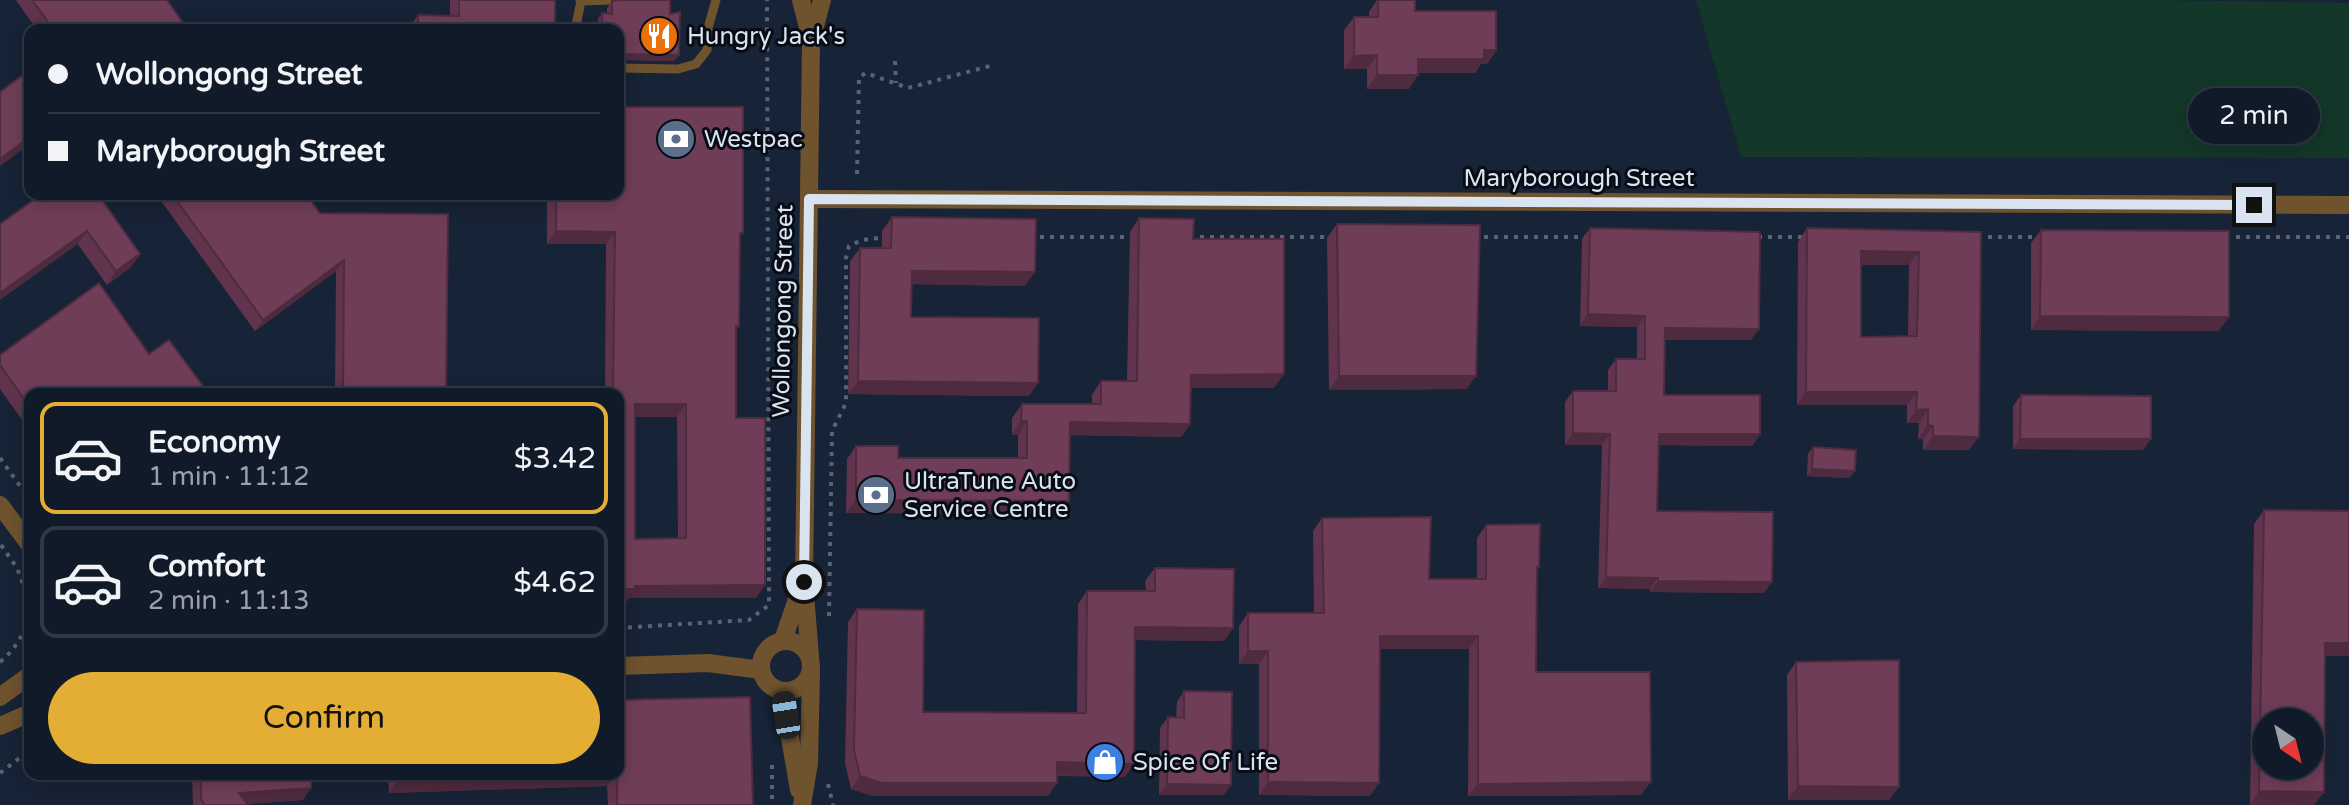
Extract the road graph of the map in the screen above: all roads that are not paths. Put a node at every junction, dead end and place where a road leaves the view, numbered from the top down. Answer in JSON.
{"nodes":[{"id":1,"x":614,"y":0,"type":"edge"},
{"id":2,"x":716,"y":0,"type":"edge"},
{"id":3,"x":801,"y":0,"type":"edge"},
{"id":4,"x":822,"y":0,"type":"edge"},
{"id":5,"x":580,"y":3,"type":"edge"},
{"id":6,"x":576,"y":24,"type":"edge"},
{"id":7,"x":811,"y":41,"type":"junction"},
{"id":8,"x":624,"y":68,"type":"edge"},
{"id":9,"x":809,"y":199,"type":"junction"},
{"id":10,"x":2349,"y":205,"type":"edge"},
{"id":11,"x":0,"y":505,"type":"edge"},
{"id":12,"x":24,"y":537,"type":"edge"},
{"id":13,"x":804,"y":582,"type":"junction"},
{"id":14,"x":783,"y":640,"type":"junction"},
{"id":15,"x":765,"y":651,"type":"junction"},
{"id":16,"x":708,"y":663,"type":"junction"},
{"id":17,"x":810,"y":663,"type":"junction"},
{"id":18,"x":624,"y":666,"type":"edge"},
{"id":19,"x":761,"y":670,"type":"junction"},
{"id":20,"x":24,"y":679,"type":"edge"},
{"id":21,"x":782,"y":691,"type":"junction"},
{"id":22,"x":0,"y":697,"type":"edge"},
{"id":23,"x":24,"y":716,"type":"edge"},
{"id":24,"x":0,"y":726,"type":"edge"},
{"id":25,"x":802,"y":805,"type":"edge"}],
"edges":[{"from":1,"to":5,"type":"lane"},
{"from":2,"to":8,"type":"lane"},
{"from":3,"to":7,"type":"street","name":"Wollongong Street"},
{"from":4,"to":7,"type":"street","name":"Wollongong Street"},
{"from":5,"to":6,"type":"lane"},
{"from":7,"to":9,"type":"street","name":"Wollongong Street"},
{"from":9,"to":10,"type":"street","name":"Maryborough Street"},
{"from":9,"to":13,"type":"street","name":"Wollongong Street"},
{"from":11,"to":12,"type":"street"},
{"from":13,"to":14,"type":"street","name":"Wollongong Street"},
{"from":13,"to":17,"type":"street","name":"Wollongong Street"},
{"from":14,"to":15,"type":"street"},
{"from":14,"to":17,"type":"street"},
{"from":15,"to":16,"type":"street"},
{"from":15,"to":19,"type":"street"},
{"from":16,"to":18,"type":"street"},
{"from":16,"to":19,"type":"street"},
{"from":17,"to":21,"type":"street"},
{"from":17,"to":25,"type":"street","name":"Wollongong Street"},
{"from":19,"to":21,"type":"street"},
{"from":20,"to":22,"type":"street"},
{"from":21,"to":25,"type":"street","name":"Wollongong Street"},
{"from":23,"to":24,"type":"street"}]}
